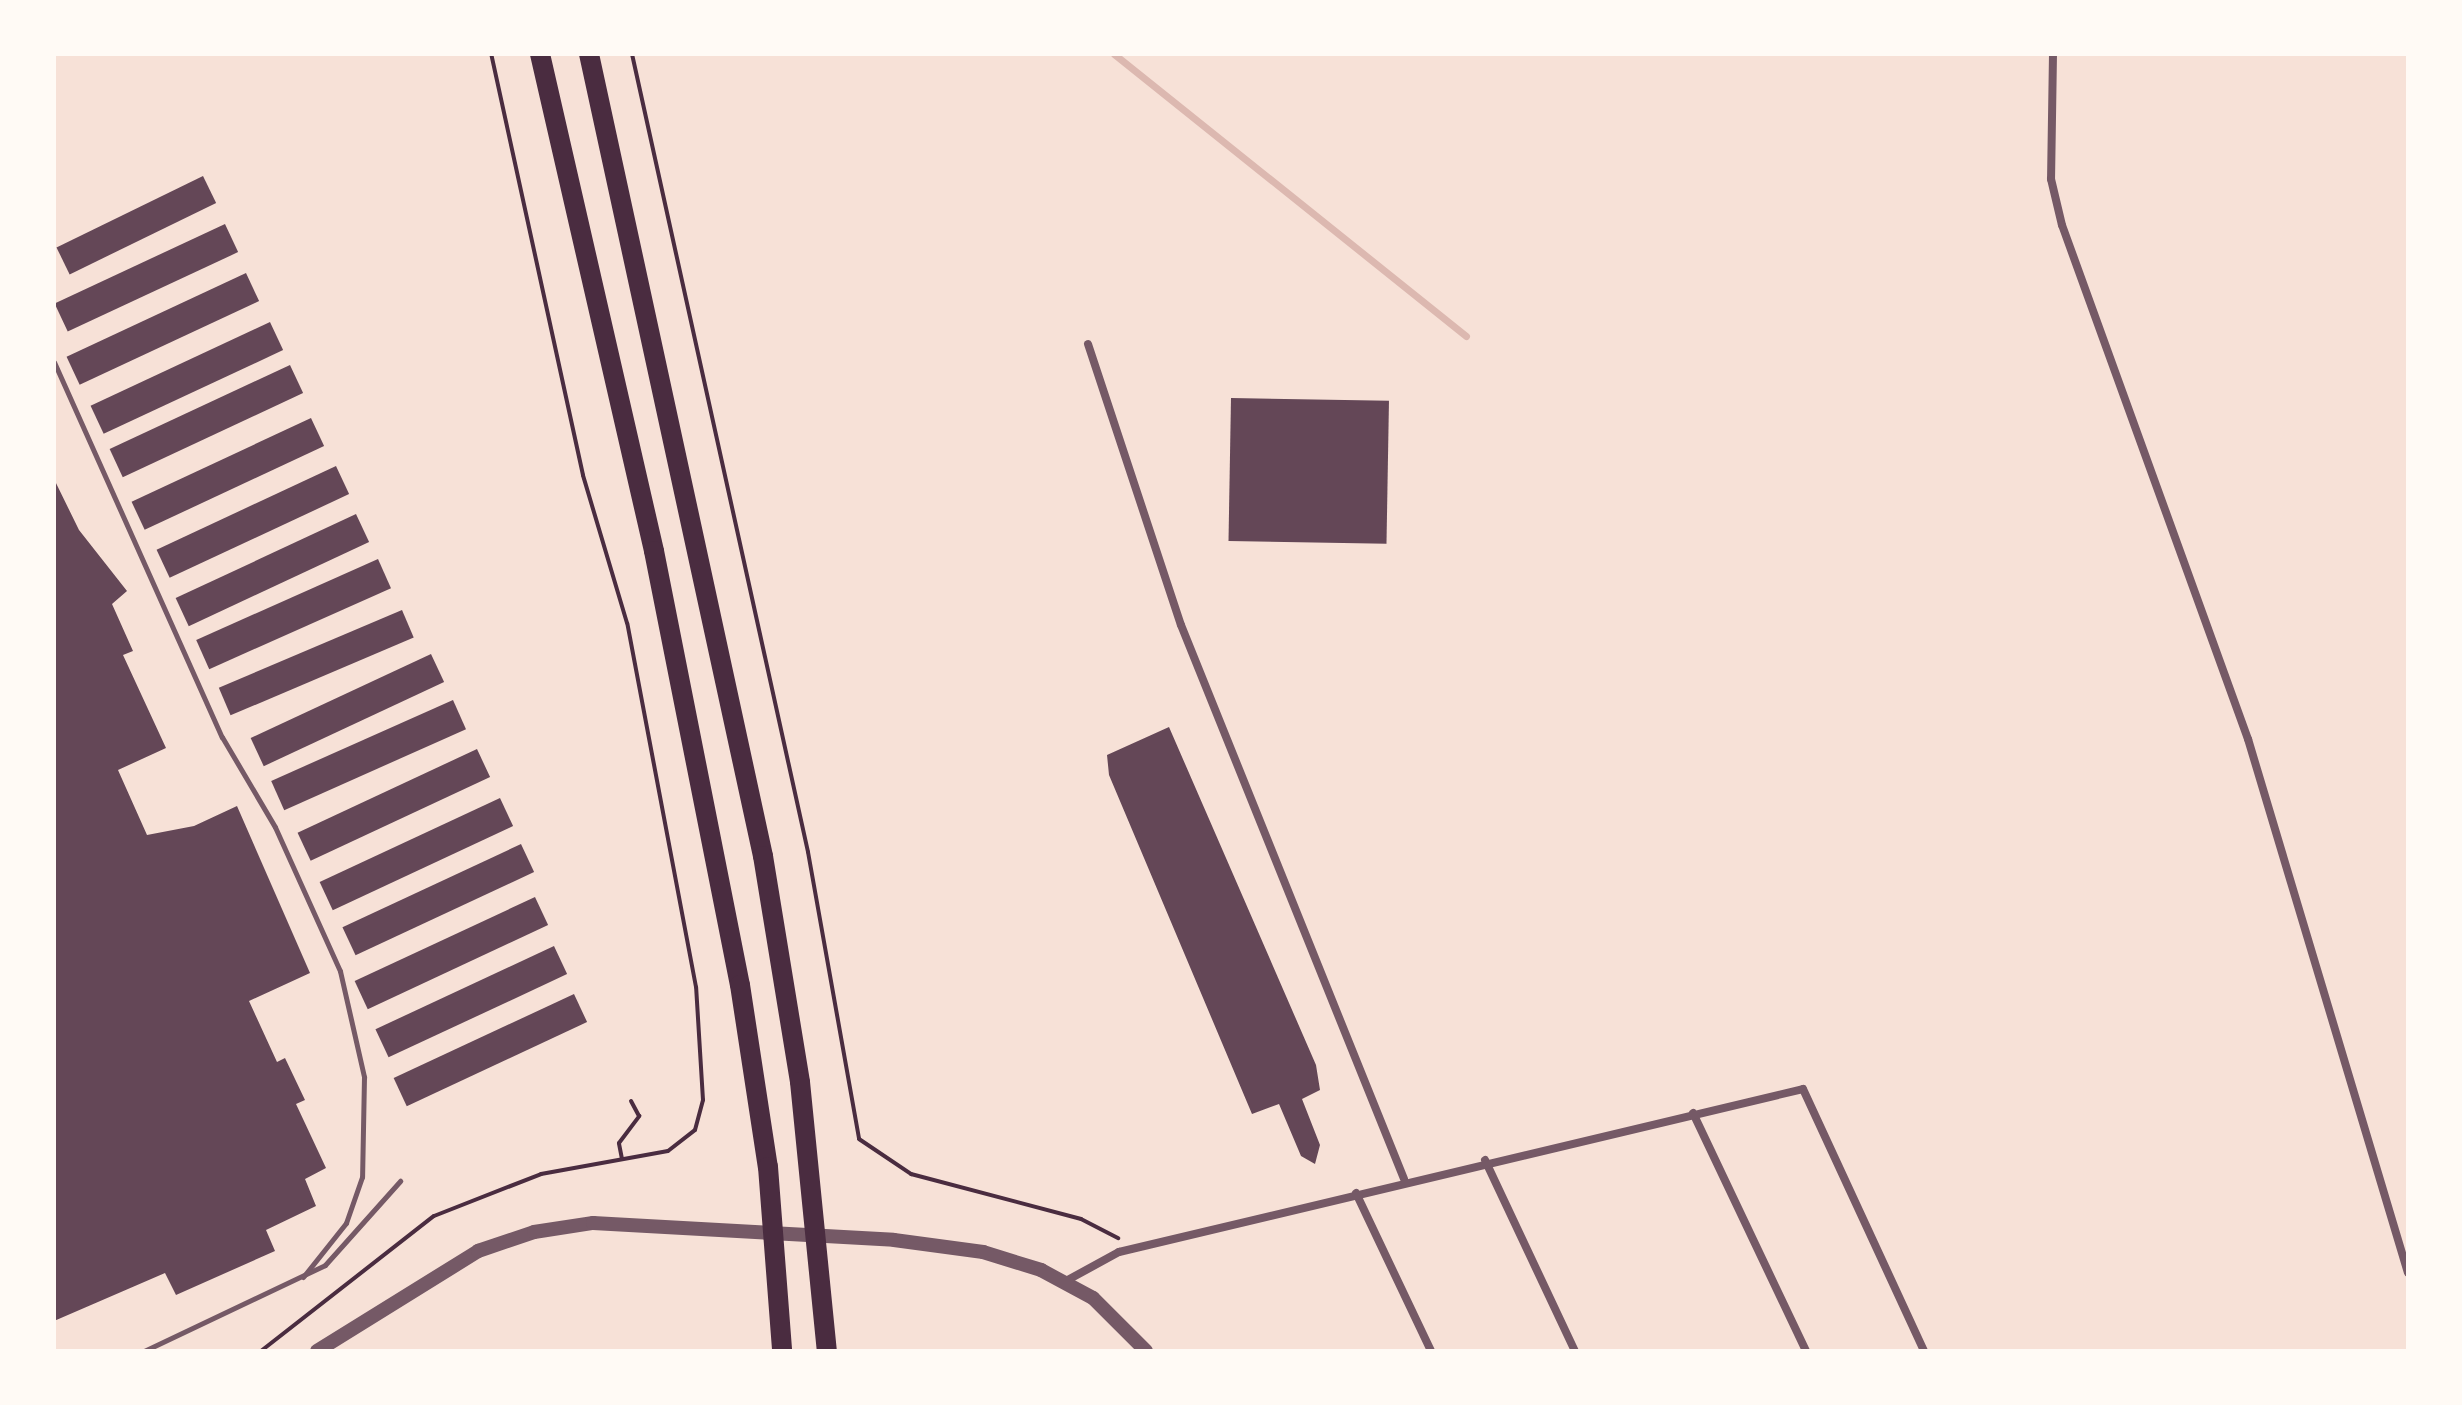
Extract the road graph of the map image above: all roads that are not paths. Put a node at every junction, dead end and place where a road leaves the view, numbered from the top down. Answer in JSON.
{"nodes":[{"id":1,"x":540,"y":54,"type":"edge"},
{"id":2,"x":589,"y":54,"type":"edge"},
{"id":3,"x":2053,"y":54,"type":"edge"},
{"id":4,"x":1088,"y":344,"type":"dead end"},
{"id":5,"x":54,"y":362,"type":"edge"},
{"id":6,"x":1693,"y":1113,"type":"junction"},
{"id":7,"x":1485,"y":1160,"type":"junction"},
{"id":8,"x":1404,"y":1179,"type":"junction"},
{"id":9,"x":400,"y":1181,"type":"dead end"},
{"id":10,"x":1356,"y":1193,"type":"junction"},
{"id":11,"x":2408,"y":1273,"type":"edge"},
{"id":12,"x":303,"y":1277,"type":"junction"},
{"id":13,"x":1064,"y":1282,"type":"junction"},
{"id":14,"x":144,"y":1351,"type":"edge"},
{"id":15,"x":317,"y":1351,"type":"edge"},
{"id":16,"x":782,"y":1351,"type":"edge"},
{"id":17,"x":827,"y":1351,"type":"edge"},
{"id":18,"x":1146,"y":1351,"type":"edge"},
{"id":19,"x":1431,"y":1351,"type":"edge"},
{"id":20,"x":1575,"y":1351,"type":"edge"},
{"id":21,"x":1806,"y":1351,"type":"edge"},
{"id":22,"x":1924,"y":1351,"type":"edge"}],
"edges":[{"from":1,"to":16,"type":"highway"},
{"from":2,"to":17,"type":"highway"},
{"from":3,"to":11,"type":"street"},
{"from":4,"to":8,"type":"street"},
{"from":5,"to":12,"type":"lane"},
{"from":6,"to":7,"type":"street"},
{"from":6,"to":21,"type":"street"},
{"from":6,"to":22,"type":"street"},
{"from":7,"to":8,"type":"street"},
{"from":7,"to":20,"type":"street"},
{"from":8,"to":10,"type":"street"},
{"from":9,"to":12,"type":"lane"},
{"from":10,"to":13,"type":"street"},
{"from":10,"to":19,"type":"street"},
{"from":12,"to":14,"type":"lane"},
{"from":13,"to":15,"type":"street"},
{"from":13,"to":18,"type":"street"}]}
